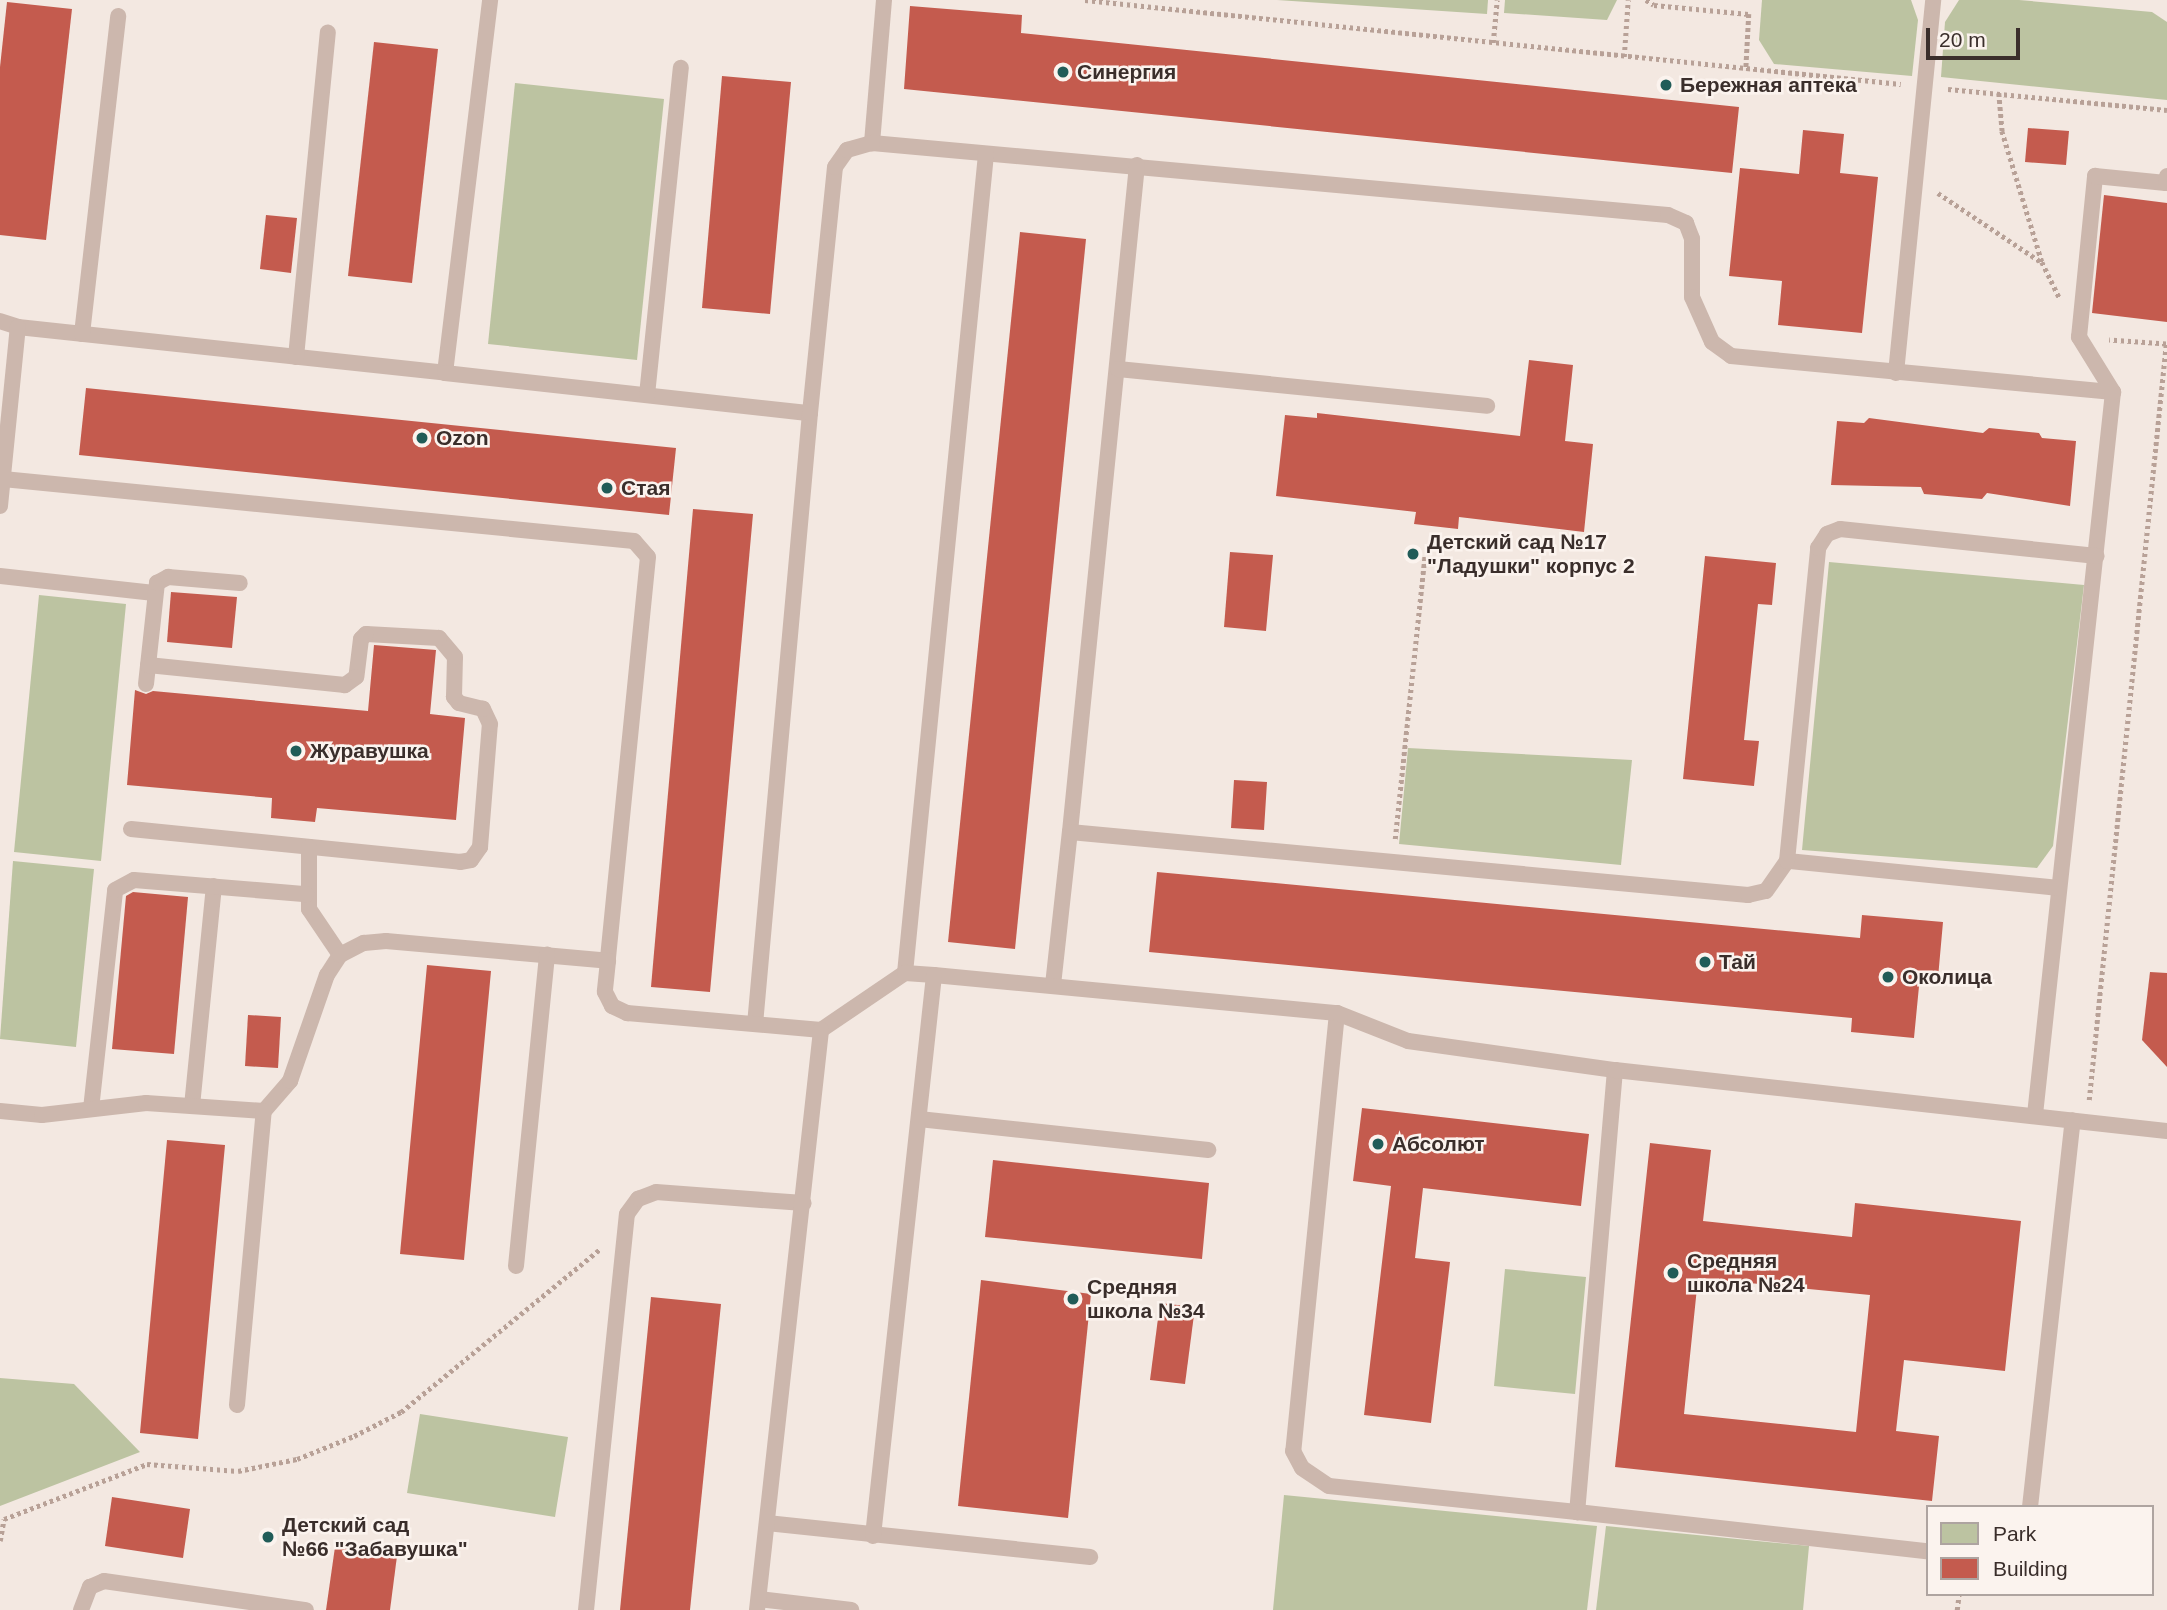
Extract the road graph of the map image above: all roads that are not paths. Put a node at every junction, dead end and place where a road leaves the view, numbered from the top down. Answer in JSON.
{"nodes":[{"id":1,"x":490,"y":0,"type":"edge"},
{"id":2,"x":884,"y":0,"type":"edge"},
{"id":3,"x":1933,"y":0,"type":"edge"},
{"id":4,"x":118,"y":16,"type":"dead end"},
{"id":5,"x":328,"y":33,"type":"dead end"},
{"id":6,"x":681,"y":68,"type":"dead end"},
{"id":7,"x":872,"y":143,"type":"junction"},
{"id":8,"x":986,"y":153,"type":"junction"},
{"id":9,"x":1137,"y":165,"type":"junction"},
{"id":10,"x":2167,"y":176,"type":"edge"},
{"id":11,"x":0,"y":321,"type":"edge"},
{"id":12,"x":18,"y":327,"type":"junction"},
{"id":13,"x":82,"y":334,"type":"junction"},
{"id":14,"x":296,"y":357,"type":"junction"},
{"id":15,"x":1118,"y":369,"type":"junction"},
{"id":16,"x":445,"y":373,"type":"junction"},
{"id":17,"x":1896,"y":373,"type":"junction"},
{"id":18,"x":2113,"y":392,"type":"junction"},
{"id":19,"x":647,"y":395,"type":"junction"},
{"id":20,"x":1487,"y":406,"type":"dead end"},
{"id":21,"x":810,"y":413,"type":"junction"},
{"id":22,"x":3,"y":479,"type":"junction"},
{"id":23,"x":0,"y":506,"type":"edge"},
{"id":24,"x":2097,"y":556,"type":"junction"},
{"id":25,"x":0,"y":576,"type":"edge"},
{"id":26,"x":240,"y":583,"type":"dead end"},
{"id":27,"x":154,"y":593,"type":"junction"},
{"id":28,"x":148,"y":665,"type":"junction"},
{"id":29,"x":146,"y":684,"type":"dead end"},
{"id":30,"x":131,"y":829,"type":"dead end"},
{"id":31,"x":1070,"y":832,"type":"junction"},
{"id":32,"x":309,"y":847,"type":"junction"},
{"id":33,"x":1787,"y":861,"type":"junction"},
{"id":34,"x":214,"y":886,"type":"junction"},
{"id":35,"x":2059,"y":888,"type":"junction"},
{"id":36,"x":306,"y":894,"type":"junction"},
{"id":37,"x":340,"y":955,"type":"junction"},
{"id":38,"x":547,"y":955,"type":"junction"},
{"id":39,"x":608,"y":961,"type":"junction"},
{"id":40,"x":905,"y":973,"type":"junction"},
{"id":41,"x":934,"y":975,"type":"junction"},
{"id":42,"x":1053,"y":985,"type":"junction"},
{"id":43,"x":1337,"y":1013,"type":"junction"},
{"id":44,"x":755,"y":1024,"type":"junction"},
{"id":45,"x":821,"y":1030,"type":"junction"},
{"id":46,"x":1615,"y":1070,"type":"junction"},
{"id":47,"x":192,"y":1106,"type":"junction"},
{"id":48,"x":91,"y":1110,"type":"junction"},
{"id":49,"x":0,"y":1111,"type":"edge"},
{"id":50,"x":264,"y":1111,"type":"junction"},
{"id":51,"x":2035,"y":1115,"type":"junction"},
{"id":52,"x":919,"y":1119,"type":"junction"},
{"id":53,"x":2080,"y":1121,"type":"junction"},
{"id":54,"x":2167,"y":1131,"type":"edge"},
{"id":55,"x":1208,"y":1150,"type":"dead end"},
{"id":56,"x":804,"y":1203,"type":"junction"},
{"id":57,"x":516,"y":1266,"type":"dead end"},
{"id":58,"x":237,"y":1405,"type":"dead end"},
{"id":59,"x":2030,"y":1505,"type":"edge"},
{"id":60,"x":1577,"y":1512,"type":"junction"},
{"id":61,"x":767,"y":1523,"type":"junction"},
{"id":62,"x":873,"y":1536,"type":"junction"},
{"id":63,"x":1926,"y":1551,"type":"edge"},
{"id":64,"x":1090,"y":1557,"type":"dead end"},
{"id":65,"x":758,"y":1604,"type":"edge"},
{"id":66,"x":81,"y":1610,"type":"edge"},
{"id":67,"x":306,"y":1610,"type":"edge"},
{"id":68,"x":586,"y":1610,"type":"edge"},
{"id":69,"x":851,"y":1610,"type":"edge"}],
"edges":[{"from":1,"to":16,"type":"lane"},
{"from":2,"to":7,"type":"lane"},
{"from":3,"to":17,"type":"lane"},
{"from":4,"to":13,"type":"lane"},
{"from":5,"to":14,"type":"lane"},
{"from":6,"to":19,"type":"lane"},
{"from":7,"to":8,"type":"lane"},
{"from":7,"to":21,"type":"lane"},
{"from":8,"to":9,"type":"lane"},
{"from":8,"to":40,"type":"lane"},
{"from":9,"to":15,"type":"lane"},
{"from":9,"to":17,"type":"lane"},
{"from":10,"to":18,"type":"lane"},
{"from":11,"to":12,"type":"lane"},
{"from":12,"to":13,"type":"lane"},
{"from":12,"to":22,"type":"lane"},
{"from":13,"to":14,"type":"lane"},
{"from":14,"to":16,"type":"lane"},
{"from":15,"to":20,"type":"lane"},
{"from":15,"to":31,"type":"lane"},
{"from":16,"to":19,"type":"lane"},
{"from":17,"to":18,"type":"lane"},
{"from":18,"to":24,"type":"lane"},
{"from":19,"to":21,"type":"lane"},
{"from":21,"to":44,"type":"lane"},
{"from":22,"to":23,"type":"lane"},
{"from":22,"to":39,"type":"lane"},
{"from":24,"to":33,"type":"lane"},
{"from":24,"to":35,"type":"lane"},
{"from":25,"to":27,"type":"lane"},
{"from":26,"to":27,"type":"lane"},
{"from":27,"to":28,"type":"lane"},
{"from":28,"to":29,"type":"lane"},
{"from":28,"to":32,"type":"lane"},
{"from":30,"to":32,"type":"lane"},
{"from":31,"to":33,"type":"lane"},
{"from":31,"to":42,"type":"lane"},
{"from":32,"to":36,"type":"lane"},
{"from":33,"to":35,"type":"lane"},
{"from":34,"to":36,"type":"lane"},
{"from":34,"to":47,"type":"lane"},
{"from":34,"to":48,"type":"lane"},
{"from":35,"to":51,"type":"lane"},
{"from":36,"to":37,"type":"lane"},
{"from":37,"to":38,"type":"lane"},
{"from":37,"to":50,"type":"lane"},
{"from":38,"to":39,"type":"lane"},
{"from":38,"to":57,"type":"lane"},
{"from":39,"to":44,"type":"lane"},
{"from":40,"to":41,"type":"lane"},
{"from":40,"to":45,"type":"lane"},
{"from":41,"to":42,"type":"lane"},
{"from":41,"to":52,"type":"lane"},
{"from":42,"to":43,"type":"lane"},
{"from":43,"to":46,"type":"lane"},
{"from":43,"to":60,"type":"lane"},
{"from":44,"to":45,"type":"lane"},
{"from":45,"to":56,"type":"lane"},
{"from":46,"to":51,"type":"lane"},
{"from":46,"to":60,"type":"lane"},
{"from":47,"to":48,"type":"lane"},
{"from":47,"to":50,"type":"lane"},
{"from":48,"to":49,"type":"lane"},
{"from":50,"to":58,"type":"lane"},
{"from":51,"to":53,"type":"lane"},
{"from":52,"to":55,"type":"lane"},
{"from":52,"to":62,"type":"lane"},
{"from":53,"to":54,"type":"lane"},
{"from":53,"to":59,"type":"lane"},
{"from":56,"to":61,"type":"lane"},
{"from":56,"to":68,"type":"lane"},
{"from":60,"to":63,"type":"lane"},
{"from":61,"to":62,"type":"lane"},
{"from":61,"to":65,"type":"lane"},
{"from":62,"to":64,"type":"lane"},
{"from":65,"to":69,"type":"lane"},
{"from":66,"to":67,"type":"lane"}]}
